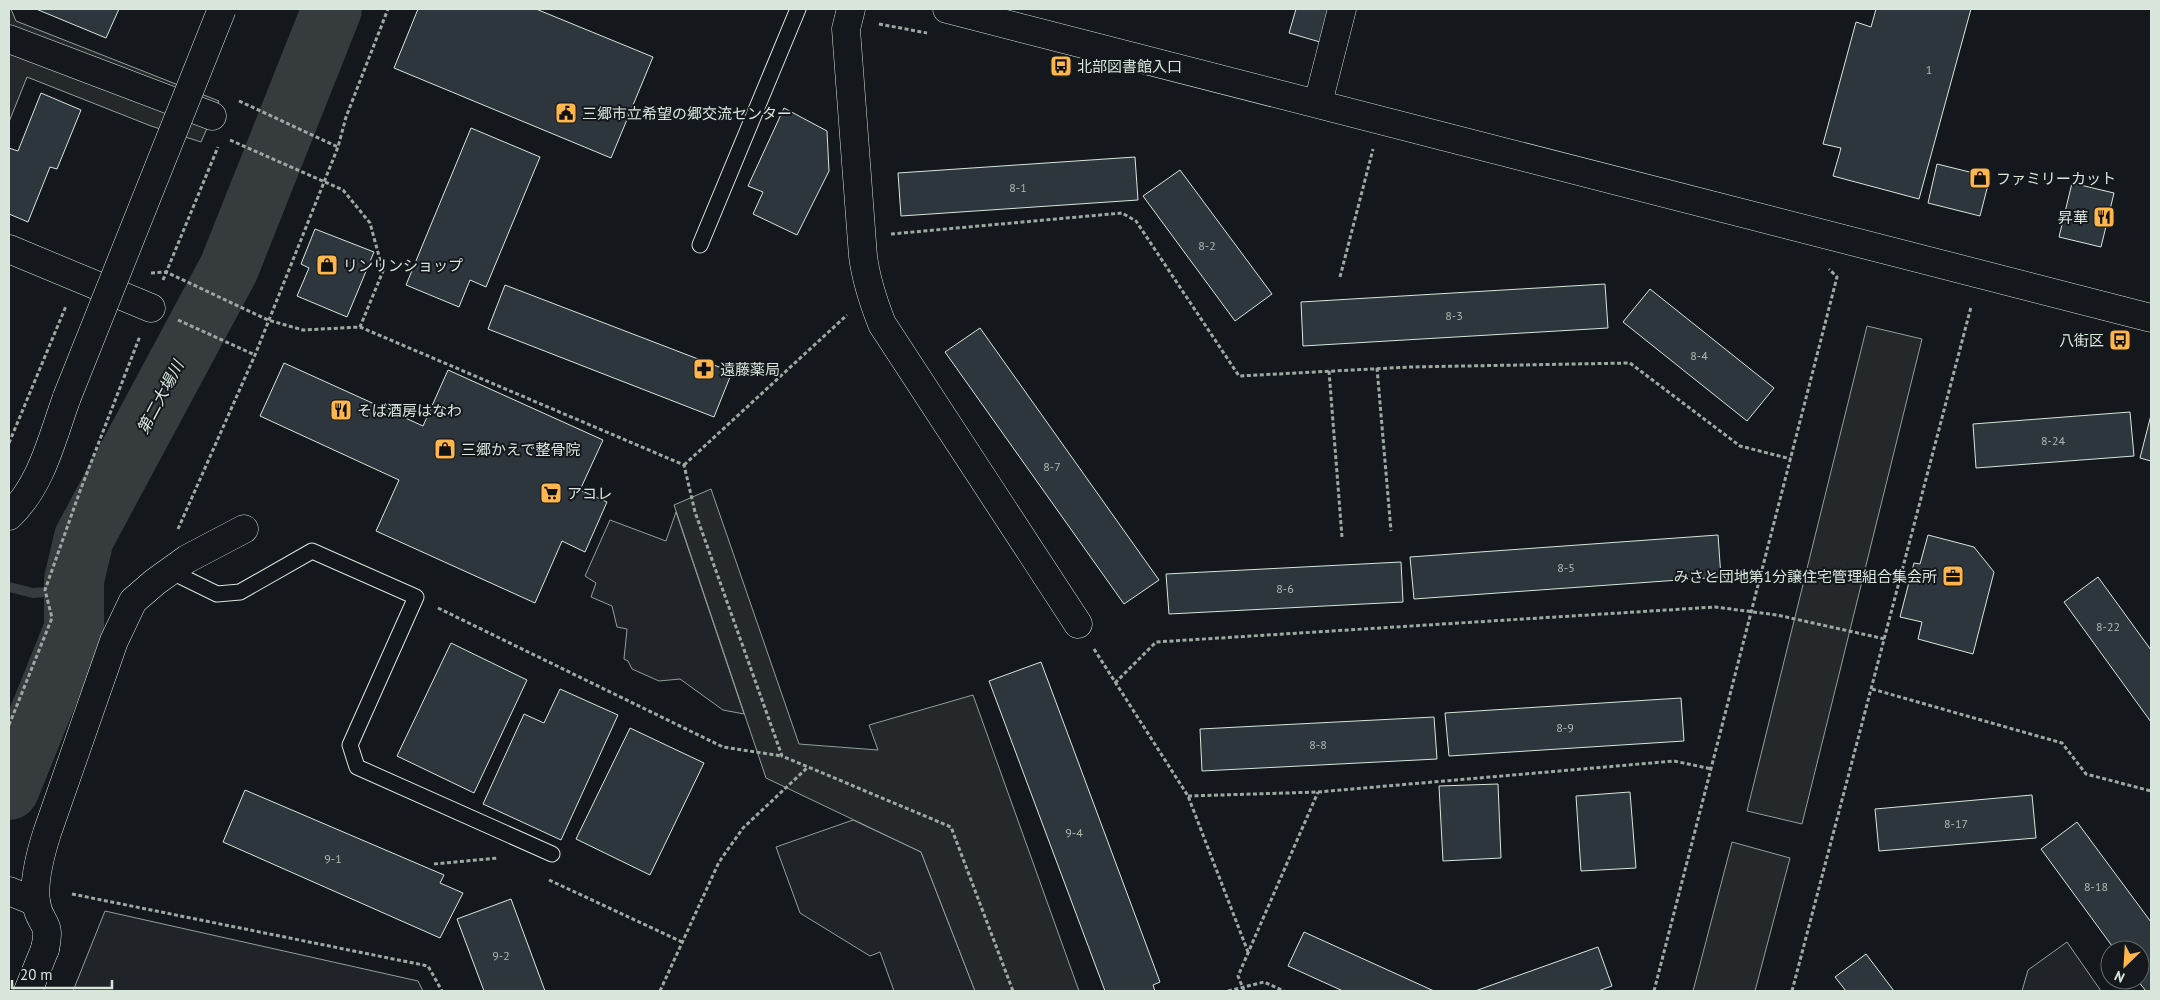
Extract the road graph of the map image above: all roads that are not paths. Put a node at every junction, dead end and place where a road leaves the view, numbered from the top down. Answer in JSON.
{"nodes":[{"id":1,"x":222,"y":9,"type":"edge"},
{"id":2,"x":798,"y":9,"type":"edge"},
{"id":3,"x":851,"y":9,"type":"edge"},
{"id":4,"x":947,"y":9,"type":"edge"},
{"id":5,"x":1342,"y":9,"type":"edge"},
{"id":6,"x":9,"y":39,"type":"edge"},
{"id":7,"x":1318,"y":103,"type":"junction"},
{"id":8,"x":223,"y":120,"type":"road end"},
{"id":9,"x":700,"y":245,"type":"dead end"},
{"id":10,"x":9,"y":249,"type":"edge"},
{"id":11,"x":151,"y":308,"type":"road end"},
{"id":12,"x":2151,"y":318,"type":"edge"},
{"id":13,"x":9,"y":516,"type":"edge"},
{"id":14,"x":244,"y":529,"type":"dead end"},
{"id":15,"x":170,"y":571,"type":"junction"},
{"id":16,"x":1078,"y":624,"type":"road end"},
{"id":17,"x":552,"y":854,"type":"dead end"},
{"id":18,"x":9,"y":891,"type":"edge"},
{"id":19,"x":36,"y":902,"type":"junction"},
{"id":20,"x":28,"y":991,"type":"edge"}],
"edges":[{"from":1,"to":13,"type":"street","bridge":true},
{"from":2,"to":9,"type":"lane"},
{"from":3,"to":16,"type":"street"},
{"from":4,"to":7,"type":"street"},
{"from":5,"to":7,"type":"street"},
{"from":6,"to":8,"type":"street"},
{"from":7,"to":12,"type":"street"},
{"from":10,"to":11,"type":"street"},
{"from":14,"to":15,"type":"street"},
{"from":15,"to":17,"type":"lane"},
{"from":15,"to":19,"type":"street"},
{"from":18,"to":19,"type":"street"},
{"from":19,"to":20,"type":"street"}]}
